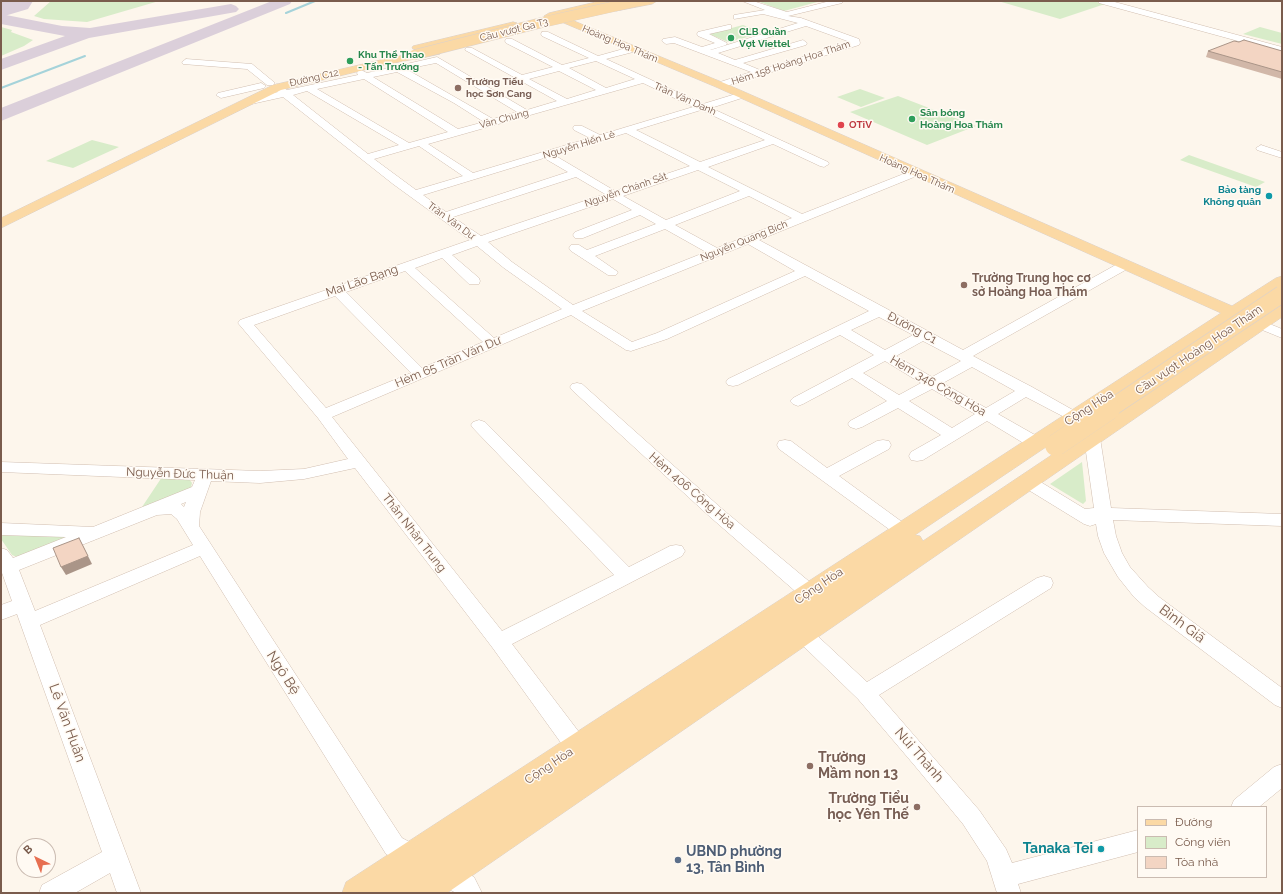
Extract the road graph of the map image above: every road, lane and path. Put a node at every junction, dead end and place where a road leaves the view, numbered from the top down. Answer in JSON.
{"nodes":[{"id":1,"x":612,"y":1,"type":"edge"},
{"id":2,"x":627,"y":1,"type":"edge"},
{"id":3,"x":638,"y":1,"type":"edge"},
{"id":4,"x":652,"y":1,"type":"edge"},
{"id":5,"x":746,"y":1,"type":"edge"},
{"id":6,"x":840,"y":1,"type":"edge"},
{"id":7,"x":1102,"y":1,"type":"edge"},
{"id":8,"x":552,"y":15,"type":"junction"},
{"id":9,"x":737,"y":17,"type":"dead end"},
{"id":10,"x":565,"y":20,"type":"junction"},
{"id":11,"x":806,"y":23,"type":"junction"},
{"id":12,"x":728,"y":27,"type":"dead end"},
{"id":13,"x":775,"y":33,"type":"junction"},
{"id":14,"x":545,"y":34,"type":"dead end"},
{"id":15,"x":509,"y":41,"type":"dead end"},
{"id":16,"x":666,"y":41,"type":"dead end"},
{"id":17,"x":809,"y":45,"type":"junction"},
{"id":18,"x":469,"y":50,"type":"dead end"},
{"id":19,"x":634,"y":50,"type":"junction"},
{"id":20,"x":702,"y":50,"type":"junction"},
{"id":21,"x":1282,"y":50,"type":"edge"},
{"id":22,"x":827,"y":52,"type":"junction"},
{"id":23,"x":711,"y":53,"type":"junction"},
{"id":24,"x":412,"y":54,"type":"junction"},
{"id":25,"x":597,"y":59,"type":"junction"},
{"id":26,"x":186,"y":62,"type":"dead end"},
{"id":27,"x":390,"y":62,"type":"junction"},
{"id":28,"x":735,"y":63,"type":"junction"},
{"id":29,"x":560,"y":68,"type":"junction"},
{"id":30,"x":760,"y":73,"type":"junction"},
{"id":31,"x":362,"y":74,"type":"junction"},
{"id":32,"x":521,"y":78,"type":"junction"},
{"id":33,"x":643,"y":80,"type":"junction"},
{"id":34,"x":720,"y":85,"type":"junction"},
{"id":35,"x":273,"y":88,"type":"junction"},
{"id":36,"x":308,"y":88,"type":"junction"},
{"id":37,"x":605,"y":91,"type":"junction"},
{"id":38,"x":221,"y":95,"type":"dead end"},
{"id":39,"x":742,"y":95,"type":"junction"},
{"id":40,"x":566,"y":102,"type":"junction"},
{"id":41,"x":704,"y":107,"type":"junction"},
{"id":42,"x":525,"y":113,"type":"junction"},
{"id":43,"x":491,"y":122,"type":"junction"},
{"id":44,"x":578,"y":128,"type":"dead end"},
{"id":45,"x":628,"y":130,"type":"junction"},
{"id":46,"x":456,"y":132,"type":"junction"},
{"id":47,"x":599,"y":138,"type":"junction"},
{"id":48,"x":773,"y":141,"type":"junction"},
{"id":49,"x":419,"y":142,"type":"junction"},
{"id":50,"x":408,"y":146,"type":"junction"},
{"id":51,"x":1261,"y":148,"type":"dead end"},
{"id":52,"x":546,"y":155,"type":"junction"},
{"id":53,"x":1282,"y":155,"type":"edge"},
{"id":54,"x":366,"y":158,"type":"junction"},
{"id":55,"x":824,"y":164,"type":"dead end"},
{"id":56,"x":697,"y":166,"type":"junction"},
{"id":57,"x":577,"y":173,"type":"junction"},
{"id":58,"x":915,"y":173,"type":"junction"},
{"id":59,"x":472,"y":177,"type":"junction"},
{"id":60,"x":748,"y":192,"type":"junction"},
{"id":61,"x":415,"y":194,"type":"junction"},
{"id":62,"x":613,"y":195,"type":"junction"},
{"id":63,"x":641,"y":211,"type":"junction"},
{"id":64,"x":1,"y":214,"type":"edge"},
{"id":65,"x":445,"y":216,"type":"junction"},
{"id":66,"x":801,"y":218,"type":"junction"},
{"id":67,"x":1,"y":224,"type":"edge"},
{"id":68,"x":664,"y":224,"type":"junction"},
{"id":69,"x":579,"y":235,"type":"dead end"},
{"id":70,"x":749,"y":238,"type":"junction"},
{"id":71,"x":479,"y":241,"type":"junction"},
{"id":72,"x":575,"y":248,"type":"dead end"},
{"id":73,"x":715,"y":252,"type":"junction"},
{"id":74,"x":443,"y":254,"type":"junction"},
{"id":75,"x":586,"y":255,"type":"junction"},
{"id":76,"x":1125,"y":265,"type":"junction"},
{"id":77,"x":406,"y":266,"type":"junction"},
{"id":78,"x":806,"y":271,"type":"junction"},
{"id":79,"x":612,"y":272,"type":"dead end"},
{"id":80,"x":474,"y":280,"type":"dead end"},
{"id":81,"x":1282,"y":281,"type":"edge"},
{"id":82,"x":337,"y":290,"type":"junction"},
{"id":83,"x":1277,"y":294,"type":"edge"},
{"id":84,"x":1282,"y":308,"type":"edge"},
{"id":85,"x":572,"y":310,"type":"junction"},
{"id":86,"x":880,"y":311,"type":"junction"},
{"id":87,"x":1234,"y":312,"type":"junction"},
{"id":88,"x":245,"y":322,"type":"joint"},
{"id":89,"x":1260,"y":324,"type":"junction"},
{"id":90,"x":841,"y":330,"type":"junction"},
{"id":91,"x":1282,"y":334,"type":"edge"},
{"id":92,"x":924,"y":335,"type":"junction"},
{"id":93,"x":1197,"y":337,"type":"junction"},
{"id":94,"x":492,"y":344,"type":"junction"},
{"id":95,"x":1224,"y":349,"type":"junction"},
{"id":96,"x":885,"y":355,"type":"junction"},
{"id":97,"x":967,"y":358,"type":"junction"},
{"id":98,"x":852,"y":372,"type":"junction"},
{"id":99,"x":420,"y":374,"type":"junction"},
{"id":100,"x":733,"y":382,"type":"dead end"},
{"id":101,"x":932,"y":382,"type":"junction"},
{"id":102,"x":577,"y":387,"type":"dead end"},
{"id":103,"x":1027,"y":390,"type":"junction"},
{"id":104,"x":798,"y":401,"type":"dead end"},
{"id":105,"x":898,"y":401,"type":"junction"},
{"id":106,"x":986,"y":414,"type":"junction"},
{"id":107,"x":323,"y":415,"type":"junction"},
{"id":108,"x":1075,"y":417,"type":"junction"},
{"id":109,"x":479,"y":424,"type":"dead end"},
{"id":110,"x":856,"y":424,"type":"dead end"},
{"id":111,"x":952,"y":435,"type":"junction"},
{"id":112,"x":1092,"y":438,"type":"junction"},
{"id":113,"x":1046,"y":444,"type":"junction"},
{"id":114,"x":785,"y":445,"type":"dead end"},
{"id":115,"x":883,"y":445,"type":"dead end"},
{"id":116,"x":917,"y":456,"type":"dead end"},
{"id":117,"x":358,"y":461,"type":"junction"},
{"id":118,"x":1,"y":467,"type":"edge"},
{"id":119,"x":827,"y":475,"type":"junction"},
{"id":120,"x":1028,"y":482,"type":"junction"},
{"id":121,"x":202,"y":483,"type":"junction"},
{"id":122,"x":144,"y":513,"type":"junction"},
{"id":123,"x":1282,"y":520,"type":"edge"},
{"id":124,"x":1104,"y":522,"type":"junction"},
{"id":125,"x":190,"y":526,"type":"junction"},
{"id":126,"x":1,"y":529,"type":"edge"},
{"id":127,"x":903,"y":531,"type":"junction"},
{"id":128,"x":95,"y":532,"type":"junction"},
{"id":129,"x":203,"y":548,"type":"junction"},
{"id":130,"x":676,"y":552,"type":"dead end"},
{"id":131,"x":5,"y":561,"type":"edge"},
{"id":132,"x":627,"y":577,"type":"junction"},
{"id":133,"x":1044,"y":583,"type":"dead end"},
{"id":134,"x":810,"y":593,"type":"junction"},
{"id":135,"x":1,"y":613,"type":"edge"},
{"id":136,"x":26,"y":613,"type":"junction"},
{"id":137,"x":803,"y":634,"type":"junction"},
{"id":138,"x":499,"y":642,"type":"junction"},
{"id":139,"x":865,"y":693,"type":"junction"},
{"id":140,"x":1282,"y":699,"type":"edge"},
{"id":141,"x":577,"y":747,"type":"junction"},
{"id":142,"x":1282,"y":774,"type":"edge"},
{"id":143,"x":1243,"y":806,"type":"edge"},
{"id":144,"x":1137,"y":841,"type":"edge"},
{"id":145,"x":116,"y":857,"type":"junction"},
{"id":146,"x":427,"y":873,"type":"edge"},
{"id":147,"x":1007,"y":885,"type":"edge"},
{"id":148,"x":51,"y":893,"type":"edge"},
{"id":149,"x":130,"y":893,"type":"edge"},
{"id":150,"x":357,"y":893,"type":"edge"},
{"id":151,"x":389,"y":893,"type":"edge"},
{"id":152,"x":470,"y":893,"type":"edge"}],
"edges":[{"from":1,"to":8,"type":"main road","name":"Đường C12"},
{"from":2,"to":24,"type":"main road","name":"Cầu vượt Ga T3","bridge":true},
{"from":3,"to":24,"type":"main road","name":"Cầu vượt Ga T3","bridge":true},
{"from":4,"to":10,"type":"main road","name":"Đường C12"},
{"from":5,"to":6,"type":"street"},
{"from":7,"to":21,"type":"street"},
{"from":8,"to":10,"type":"main road","name":"Hoàng Hoa Thám"},
{"from":8,"to":27,"type":"main road","name":"Đường C12"},
{"from":9,"to":11,"type":"street","name":"Hẻm 158 Hoàng Hoa Thám"},
{"from":10,"to":19,"type":"main road","name":"Hoàng Hoa Thám"},
{"from":10,"to":27,"type":"main road","name":"Đường C12"},
{"from":11,"to":13,"type":"street"},
{"from":11,"to":22,"type":"street","name":"Hẻm 158 Hoàng Hoa Thám"},
{"from":12,"to":20,"type":"street"},
{"from":13,"to":17,"type":"street"},
{"from":13,"to":23,"type":"street"},
{"from":14,"to":25,"type":"street","name":"Trần Văn Danh"},
{"from":15,"to":29,"type":"street"},
{"from":16,"to":20,"type":"street"},
{"from":17,"to":22,"type":"street"},
{"from":17,"to":28,"type":"street"},
{"from":18,"to":32,"type":"street"},
{"from":19,"to":25,"type":"street"},
{"from":19,"to":34,"type":"main road","name":"Hoàng Hoa Thám"},
{"from":20,"to":23,"type":"street"},
{"from":22,"to":30,"type":"street","name":"Hẻm 158 Hoàng Hoa Thám"},
{"from":23,"to":28,"type":"street"},
{"from":24,"to":27,"type":"main road","name":"Cầu vượt Ga T3"},
{"from":25,"to":29,"type":"street"},
{"from":25,"to":33,"type":"street","name":"Trần Văn Danh"},
{"from":26,"to":35,"type":"street","name":"Trần Văn Dư"},
{"from":27,"to":31,"type":"street"},
{"from":27,"to":35,"type":"main road","name":"Đường C12"},
{"from":27,"to":42,"type":"street"},
{"from":27,"to":43,"type":"street"},
{"from":28,"to":30,"type":"street"},
{"from":29,"to":32,"type":"street"},
{"from":29,"to":37,"type":"street"},
{"from":30,"to":34,"type":"street","name":"Hẻm 158 Hoàng Hoa Thám"},
{"from":31,"to":36,"type":"street"},
{"from":31,"to":46,"type":"street"},
{"from":32,"to":40,"type":"street"},
{"from":33,"to":37,"type":"street","name":"Văn Chung"},
{"from":33,"to":41,"type":"street","name":"Trần Văn Danh"},
{"from":34,"to":39,"type":"main road","name":"Hoàng Hoa Thám"},
{"from":35,"to":36,"type":"street"},
{"from":35,"to":38,"type":"street"},
{"from":35,"to":54,"type":"street","name":"Trần Văn Dư"},
{"from":35,"to":64,"type":"main road","name":"Đường C12"},
{"from":35,"to":67,"type":"main road","name":"Đường C12"},
{"from":36,"to":50,"type":"street"},
{"from":37,"to":40,"type":"street","name":"Văn Chung"},
{"from":39,"to":41,"type":"street","name":"Nguyễn Hiến Lê"},
{"from":39,"to":58,"type":"main road","name":"Hoàng Hoa Thám"},
{"from":40,"to":42,"type":"street","name":"Văn Chung"},
{"from":41,"to":45,"type":"street","name":"Nguyễn Hiến Lê"},
{"from":41,"to":48,"type":"street","name":"Trần Văn Danh"},
{"from":42,"to":43,"type":"street","name":"Văn Chung"},
{"from":43,"to":46,"type":"street","name":"Văn Chung"},
{"from":44,"to":47,"type":"street"},
{"from":45,"to":47,"type":"street","name":"Nguyễn Hiến Lê"},
{"from":45,"to":56,"type":"street"},
{"from":46,"to":49,"type":"street","name":"Văn Chung"},
{"from":47,"to":52,"type":"street","name":"Nguyễn Hiến Lê"},
{"from":48,"to":55,"type":"street","name":"Trần Văn Danh"},
{"from":48,"to":56,"type":"street","name":"Nguyễn Chánh Sắt"},
{"from":49,"to":50,"type":"street","name":"Văn Chung"},
{"from":49,"to":59,"type":"street"},
{"from":50,"to":54,"type":"street","name":"Văn Chung"},
{"from":51,"to":53,"type":"street"},
{"from":52,"to":57,"type":"street"},
{"from":52,"to":59,"type":"street","name":"Nguyễn Hiến Lê"},
{"from":54,"to":61,"type":"street","name":"Trần Văn Dư"},
{"from":56,"to":60,"type":"street"},
{"from":56,"to":62,"type":"street","name":"Nguyễn Chánh Sắt"},
{"from":57,"to":62,"type":"street"},
{"from":57,"to":65,"type":"street"},
{"from":58,"to":66,"type":"street","name":"Nguyễn Quang Bích"},
{"from":58,"to":76,"type":"main road","name":"Hoàng Hoa Thám"},
{"from":59,"to":61,"type":"street","name":"Nguyễn Hiến Lê"},
{"from":60,"to":66,"type":"street"},
{"from":60,"to":68,"type":"street"},
{"from":61,"to":65,"type":"street","name":"Trần Văn Dư"},
{"from":62,"to":63,"type":"street"},
{"from":62,"to":71,"type":"street","name":"Nguyễn Chánh Sắt"},
{"from":63,"to":68,"type":"street"},
{"from":63,"to":69,"type":"street"},
{"from":65,"to":71,"type":"street","name":"Trần Văn Dư"},
{"from":66,"to":70,"type":"street","name":"Nguyễn Quang Bích"},
{"from":68,"to":73,"type":"street"},
{"from":68,"to":75,"type":"street"},
{"from":70,"to":73,"type":"street","name":"Nguyễn Quang Bích"},
{"from":70,"to":78,"type":"street","name":"Đường C1"},
{"from":71,"to":74,"type":"street","name":"Mai Lão Bạng"},
{"from":71,"to":85,"type":"street","name":"Trần Văn Dư"},
{"from":72,"to":75,"type":"street"},
{"from":73,"to":85,"type":"street","name":"Nguyễn Quang Bích"},
{"from":74,"to":77,"type":"street","name":"Mai Lão Bạng"},
{"from":74,"to":80,"type":"street"},
{"from":75,"to":79,"type":"street"},
{"from":76,"to":87,"type":"main road","name":"Hoàng Hoa Thám"},
{"from":76,"to":97,"type":"street"},
{"from":77,"to":82,"type":"street","name":"Mai Lão Bạng"},
{"from":77,"to":94,"type":"street"},
{"from":78,"to":85,"type":"street","name":"Trần Văn Dư"},
{"from":78,"to":86,"type":"street","name":"Đường C1"},
{"from":81,"to":83,"type":"main road","name":"Cộng Hòa"},
{"from":82,"to":88,"type":"street","name":"Mai Lão Bạng"},
{"from":82,"to":99,"type":"street"},
{"from":83,"to":87,"type":"main road","name":"Cộng Hòa"},
{"from":83,"to":113,"type":"main road","name":"Cầu vượt Hoàng Hoa Thám","bridge":true},
{"from":84,"to":89,"type":"main road","name":"Cộng Hòa"},
{"from":85,"to":94,"type":"street","name":"Hẻm 65 Trần Văn Dư"},
{"from":86,"to":90,"type":"street"},
{"from":86,"to":92,"type":"street","name":"Đường C1"},
{"from":87,"to":89,"type":"main road","name":"Hoàng Hoa Thám"},
{"from":87,"to":93,"type":"main road","name":"Cộng Hòa"},
{"from":88,"to":107,"type":"street","name":"Thân Nhân Trung"},
{"from":89,"to":91,"type":"street","name":"Hoàng Hoa Thám"},
{"from":89,"to":95,"type":"main road","name":"Cộng Hòa"},
{"from":90,"to":96,"type":"street","name":"Hẻm 346 Cộng Hòa"},
{"from":90,"to":100,"type":"street"},
{"from":92,"to":96,"type":"street"},
{"from":92,"to":97,"type":"street","name":"Đường C1"},
{"from":93,"to":95,"type":"main road"},
{"from":93,"to":108,"type":"main road","name":"Cộng Hòa"},
{"from":94,"to":99,"type":"street","name":"Hẻm 65 Trần Văn Dư"},
{"from":95,"to":112,"type":"main road","name":"Cộng Hòa"},
{"from":96,"to":98,"type":"street"},
{"from":96,"to":101,"type":"street","name":"Hẻm 346 Cộng Hòa"},
{"from":97,"to":101,"type":"street"},
{"from":97,"to":103,"type":"street","name":"Đường C1"},
{"from":98,"to":104,"type":"street"},
{"from":98,"to":105,"type":"street"},
{"from":99,"to":107,"type":"street","name":"Hẻm 65 Trần Văn Dư"},
{"from":101,"to":105,"type":"street"},
{"from":101,"to":106,"type":"street","name":"Hẻm 346 Cộng Hòa"},
{"from":102,"to":134,"type":"street","name":"Hẻm 406 Cộng Hòa"},
{"from":103,"to":106,"type":"street"},
{"from":103,"to":108,"type":"street","name":"Đường C1"},
{"from":105,"to":110,"type":"street"},
{"from":105,"to":111,"type":"street"},
{"from":106,"to":111,"type":"street"},
{"from":106,"to":113,"type":"street","name":"Hẻm 346 Cộng Hòa"},
{"from":107,"to":117,"type":"street","name":"Thân Nhân Trung"},
{"from":108,"to":113,"type":"main road","name":"Cộng Hòa"},
{"from":109,"to":132,"type":"street"},
{"from":111,"to":116,"type":"street"},
{"from":112,"to":120,"type":"main road","name":"Cộng Hòa"},
{"from":112,"to":124,"type":"street","name":"Bình Giã"},
{"from":113,"to":127,"type":"main road","name":"Cộng Hòa"},
{"from":113,"to":146,"type":"main road","name":"Cộng Hòa"},
{"from":114,"to":119,"type":"street"},
{"from":115,"to":119,"type":"street"},
{"from":117,"to":121,"type":"street","name":"Nguyễn Đức Thuận"},
{"from":117,"to":138,"type":"street","name":"Thân Nhân Trung"},
{"from":118,"to":121,"type":"street","name":"Nguyễn Đức Thuận"},
{"from":119,"to":127,"type":"street"},
{"from":120,"to":124,"type":"street"},
{"from":120,"to":137,"type":"main road","name":"Cộng Hòa"},
{"from":121,"to":122,"type":"street"},
{"from":121,"to":125,"type":"street"},
{"from":122,"to":125,"type":"street","name":"Ngô Bệ"},
{"from":122,"to":128,"type":"street"},
{"from":123,"to":124,"type":"street"},
{"from":124,"to":140,"type":"street","name":"Bình Giã"},
{"from":125,"to":129,"type":"street","name":"Ngô Bệ"},
{"from":126,"to":128,"type":"street"},
{"from":127,"to":134,"type":"main road","name":"Cộng Hòa"},
{"from":128,"to":131,"type":"street"},
{"from":129,"to":136,"type":"street"},
{"from":129,"to":146,"type":"street","name":"Ngô Bệ"},
{"from":130,"to":132,"type":"street"},
{"from":131,"to":136,"type":"street","name":"Lê Văn Huân"},
{"from":132,"to":138,"type":"street"},
{"from":133,"to":139,"type":"street"},
{"from":134,"to":141,"type":"main road","name":"Cộng Hòa"},
{"from":135,"to":136,"type":"street"},
{"from":136,"to":145,"type":"street","name":"Lê Văn Huân"},
{"from":137,"to":139,"type":"street","name":"Núi Thành"},
{"from":137,"to":146,"type":"main road","name":"Cộng Hòa"},
{"from":138,"to":141,"type":"street","name":"Thân Nhân Trung"},
{"from":139,"to":147,"type":"street","name":"Núi Thành"},
{"from":141,"to":146,"type":"main road","name":"Cộng Hòa"},
{"from":142,"to":143,"type":"street"},
{"from":144,"to":147,"type":"street"},
{"from":145,"to":148,"type":"street"},
{"from":145,"to":149,"type":"street","name":"Lê Văn Huân"},
{"from":146,"to":150,"type":"main road","name":"Cộng Hòa"},
{"from":146,"to":151,"type":"main road","name":"Cộng Hòa"},
{"from":146,"to":152,"type":"street","name":"Ngô Bệ"}]}
